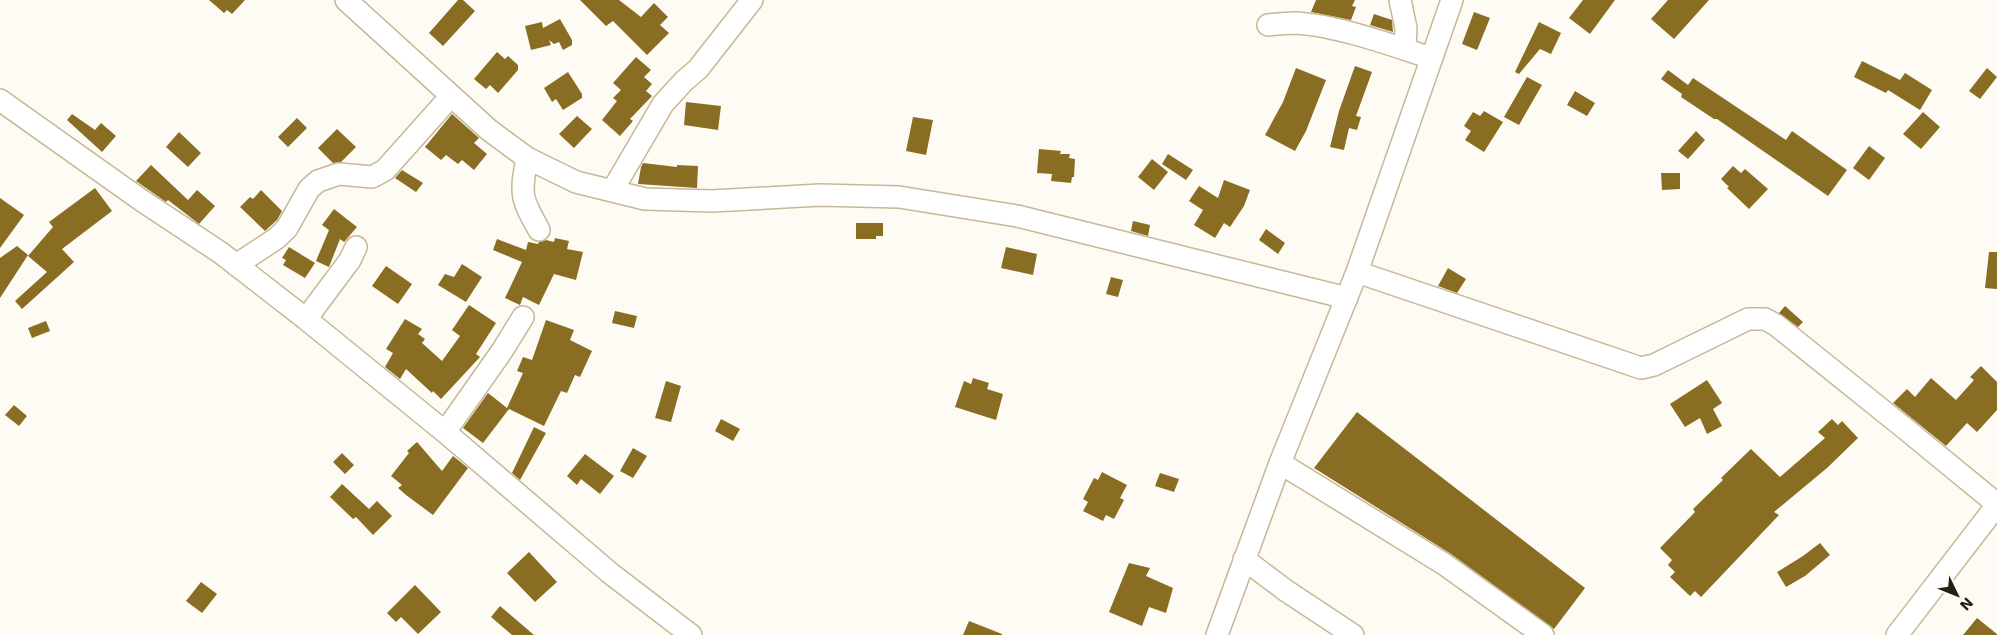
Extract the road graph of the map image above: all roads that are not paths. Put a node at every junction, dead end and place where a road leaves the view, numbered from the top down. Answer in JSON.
{"nodes":[{"id":1,"x":346,"y":0,"type":"edge"},
{"id":2,"x":752,"y":0,"type":"edge"},
{"id":3,"x":1400,"y":0,"type":"edge"},
{"id":4,"x":1452,"y":0,"type":"edge"},
{"id":5,"x":1268,"y":25,"type":"dead end"},
{"id":6,"x":1405,"y":49,"type":"junction"},
{"id":7,"x":1431,"y":58,"type":"junction"},
{"id":8,"x":451,"y":96,"type":"junction"},
{"id":9,"x":0,"y":100,"type":"edge"},
{"id":10,"x":527,"y":158,"type":"junction"},
{"id":11,"x":612,"y":191,"type":"junction"},
{"id":12,"x":539,"y":230,"type":"dead end"},
{"id":13,"x":356,"y":247,"type":"dead end"},
{"id":14,"x":236,"y":265,"type":"junction"},
{"id":15,"x":1357,"y":272,"type":"junction"},
{"id":16,"x":1347,"y":298,"type":"junction"},
{"id":17,"x":523,"y":317,"type":"dead end"},
{"id":18,"x":306,"y":319,"type":"junction"},
{"id":19,"x":444,"y":432,"type":"junction"},
{"id":20,"x":1280,"y":463,"type":"junction"},
{"id":21,"x":1997,"y":505,"type":"edge"},
{"id":22,"x":1244,"y":559,"type":"junction"},
{"id":23,"x":686,"y":634,"type":"edge"},
{"id":24,"x":1217,"y":635,"type":"edge"},
{"id":25,"x":1353,"y":635,"type":"edge"},
{"id":26,"x":1544,"y":635,"type":"edge"},
{"id":27,"x":1896,"y":635,"type":"edge"}],
"edges":[{"from":1,"to":8,"type":"street"},
{"from":2,"to":11,"type":"street"},
{"from":3,"to":6,"type":"street"},
{"from":4,"to":7,"type":"street"},
{"from":5,"to":6,"type":"street"},
{"from":6,"to":7,"type":"street"},
{"from":7,"to":15,"type":"street"},
{"from":8,"to":10,"type":"street"},
{"from":8,"to":14,"type":"street"},
{"from":9,"to":14,"type":"street"},
{"from":10,"to":11,"type":"street"},
{"from":10,"to":12,"type":"street"},
{"from":11,"to":16,"type":"street"},
{"from":13,"to":18,"type":"street"},
{"from":14,"to":18,"type":"street"},
{"from":15,"to":16,"type":"street"},
{"from":15,"to":21,"type":"street"},
{"from":16,"to":20,"type":"street"},
{"from":17,"to":19,"type":"street"},
{"from":18,"to":19,"type":"street"},
{"from":19,"to":23,"type":"street"},
{"from":20,"to":22,"type":"street"},
{"from":20,"to":26,"type":"street"},
{"from":21,"to":27,"type":"street"},
{"from":22,"to":24,"type":"street"},
{"from":22,"to":25,"type":"street"}]}
